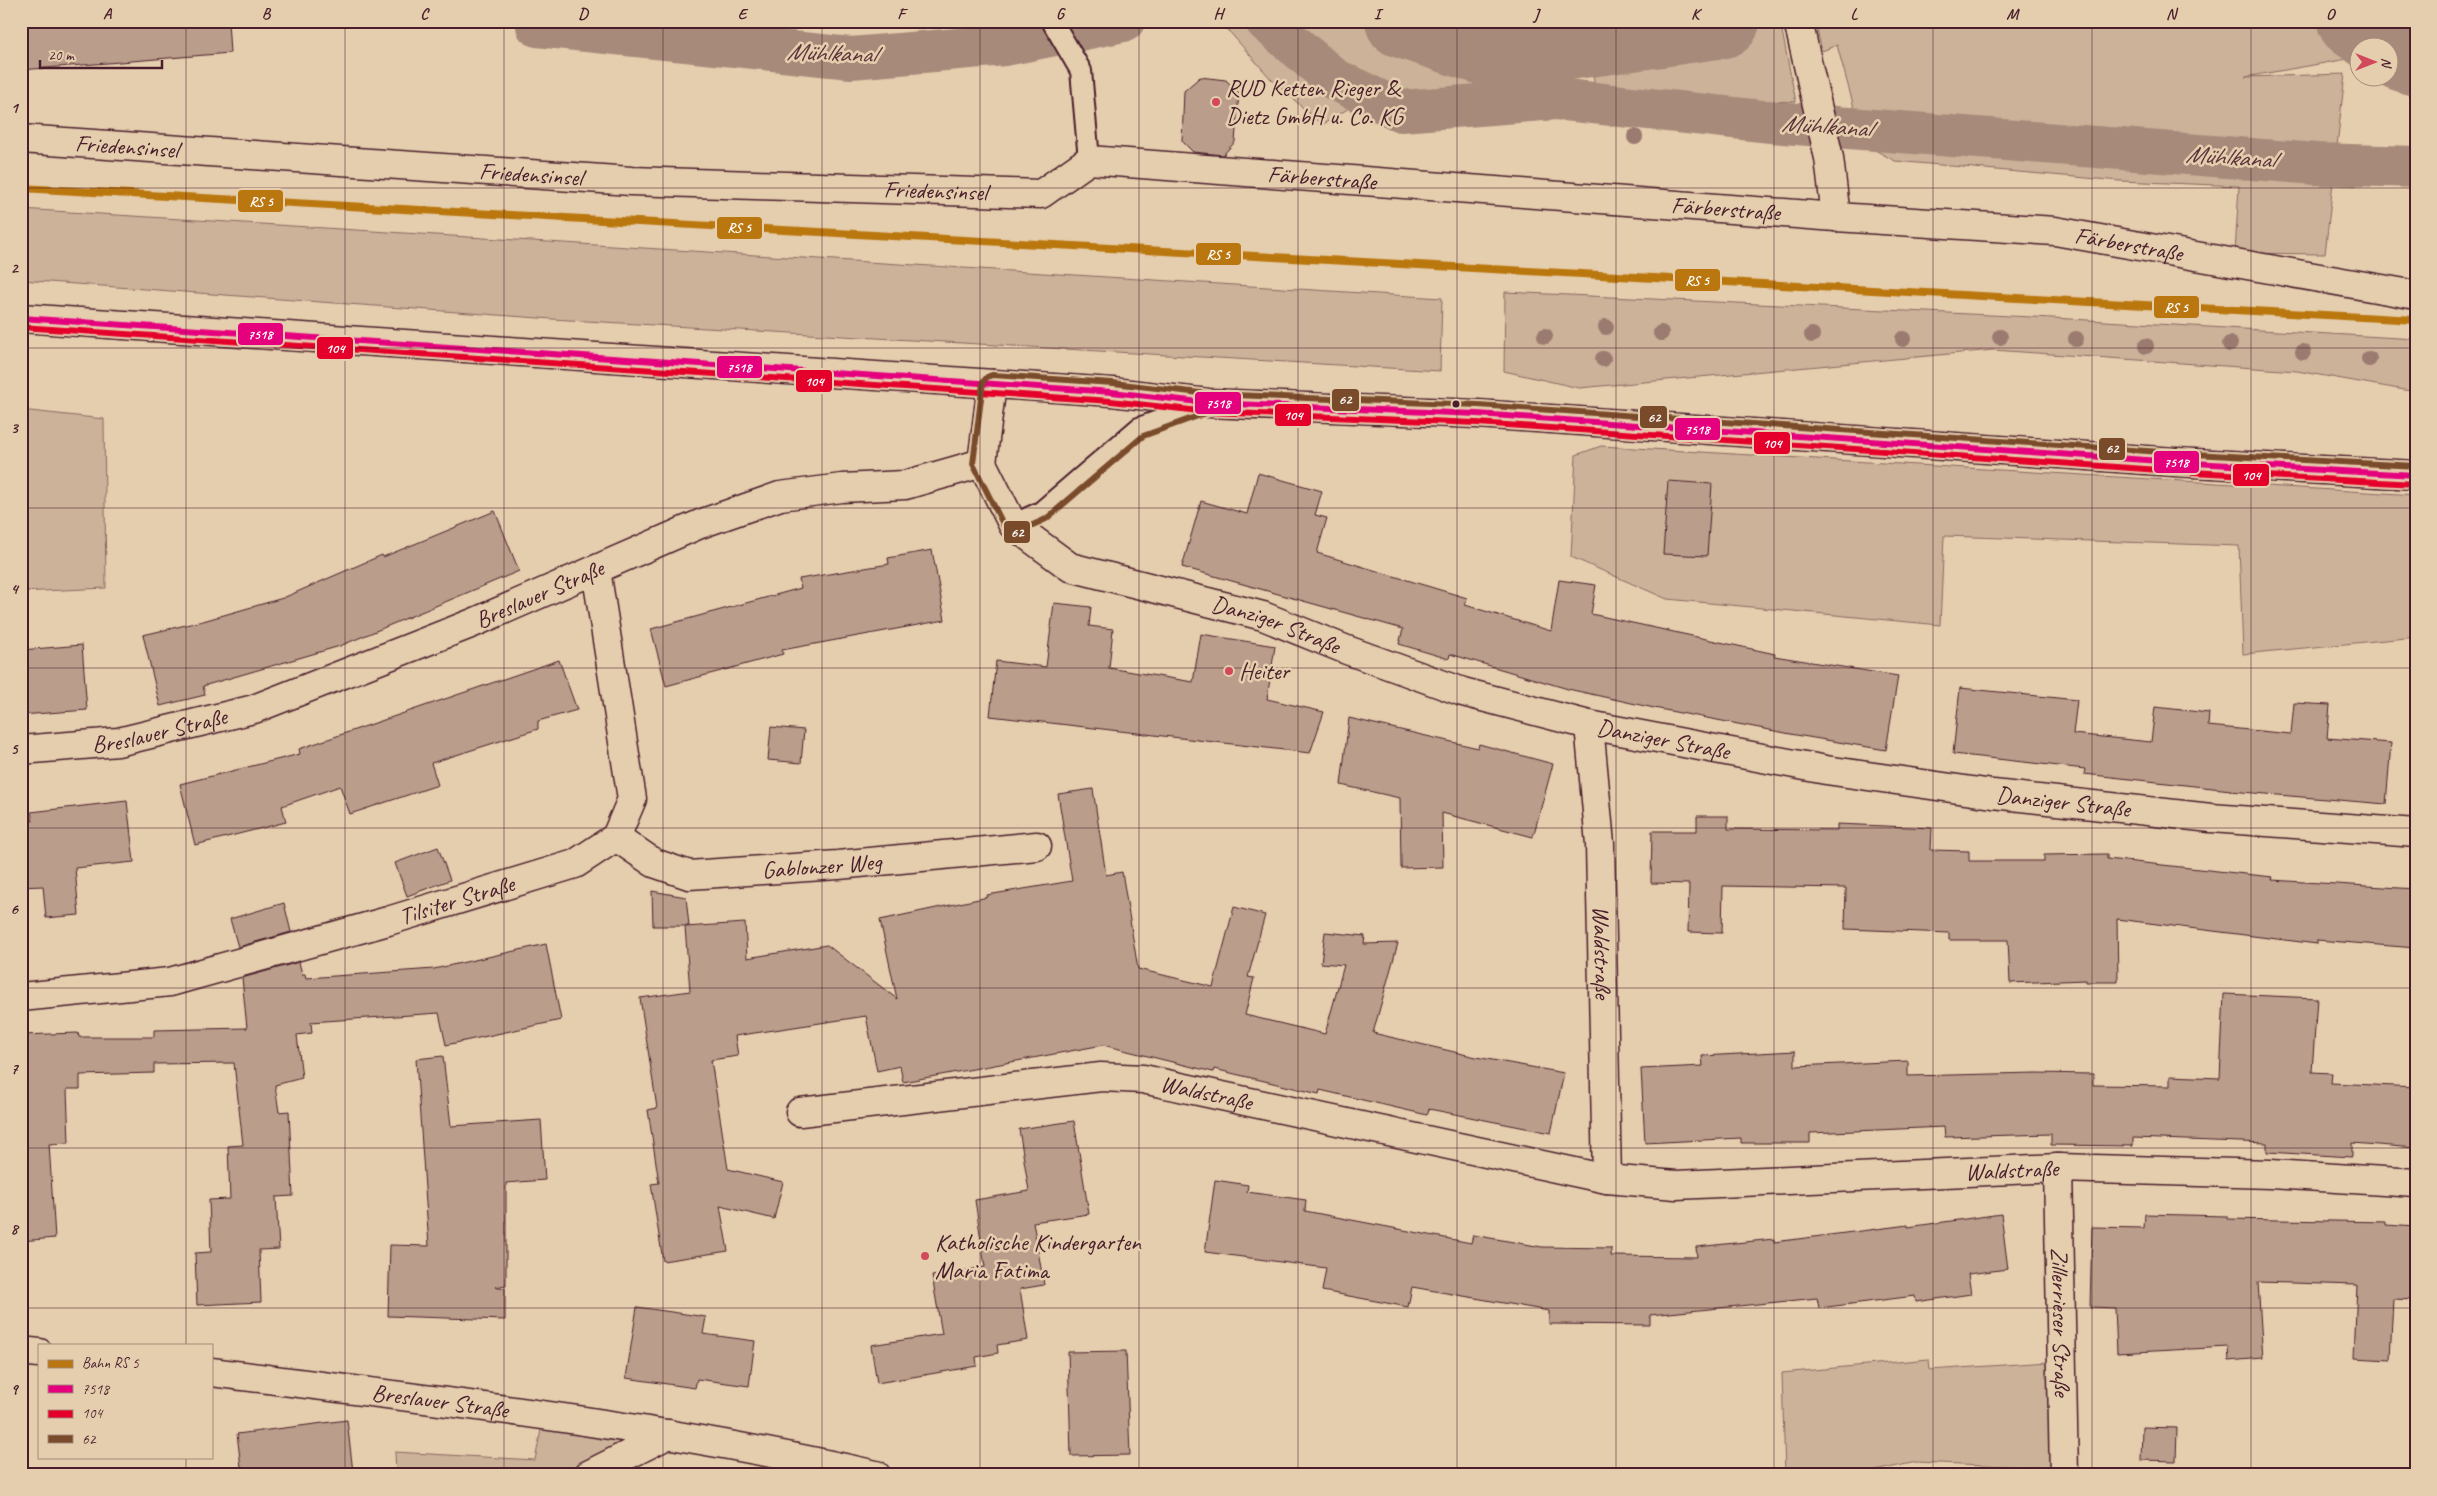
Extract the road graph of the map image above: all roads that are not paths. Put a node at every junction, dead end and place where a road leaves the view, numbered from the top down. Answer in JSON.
{"nodes":[{"id":1,"x":1052,"y":21,"type":"edge"},
{"id":2,"x":1798,"y":21,"type":"edge"},
{"id":3,"x":21,"y":139,"type":"edge"},
{"id":4,"x":1090,"y":160,"type":"junction"},
{"id":5,"x":1836,"y":218,"type":"junction"},
{"id":6,"x":2416,"y":295,"type":"edge"},
{"id":7,"x":21,"y":318,"type":"edge"},
{"id":8,"x":992,"y":384,"type":"junction"},
{"id":9,"x":1208,"y":403,"type":"junction"},
{"id":10,"x":982,"y":463,"type":"junction"},
{"id":11,"x":2416,"y":475,"type":"edge"},
{"id":12,"x":1013,"y":525,"type":"junction"},
{"id":13,"x":596,"y":570,"type":"junction"},
{"id":14,"x":1590,"y":725,"type":"junction"},
{"id":15,"x":21,"y":750,"type":"edge"},
{"id":16,"x":2416,"y":833,"type":"edge"},
{"id":17,"x":616,"y":837,"type":"junction"},
{"id":18,"x":1038,"y":846,"type":"dead end"},
{"id":19,"x":21,"y":996,"type":"edge"},
{"id":20,"x":800,"y":1112,"type":"dead end"},
{"id":21,"x":2058,"y":1168,"type":"junction"},
{"id":22,"x":1607,"y":1180,"type":"junction"},
{"id":23,"x":2416,"y":1183,"type":"edge"},
{"id":24,"x":21,"y":1351,"type":"edge"},
{"id":25,"x":38,"y":1353,"type":"edge"},
{"id":26,"x":212,"y":1372,"type":"edge"},
{"id":27,"x":669,"y":1434,"type":"junction"},
{"id":28,"x":588,"y":1475,"type":"edge"},
{"id":29,"x":876,"y":1475,"type":"edge"},
{"id":30,"x":2064,"y":1475,"type":"edge"}],
"edges":[{"from":1,"to":4,"type":"lane"},
{"from":2,"to":5,"type":"street"},
{"from":3,"to":4,"type":"street","name":"Friedensinsel"},
{"from":4,"to":5,"type":"street","name":"Färberstraße"},
{"from":5,"to":6,"type":"street","name":"Färberstraße"},
{"from":7,"to":8,"type":"street"},
{"from":8,"to":9,"type":"street"},
{"from":8,"to":10,"type":"street"},
{"from":9,"to":11,"type":"street"},
{"from":9,"to":12,"type":"lane"},
{"from":10,"to":12,"type":"street","name":"Danziger Straße"},
{"from":10,"to":13,"type":"street","name":"Breslauer Straße"},
{"from":12,"to":14,"type":"street","name":"Danziger Straße"},
{"from":13,"to":15,"type":"street","name":"Breslauer Straße"},
{"from":13,"to":17,"type":"street"},
{"from":14,"to":16,"type":"street","name":"Danziger Straße"},
{"from":14,"to":22,"type":"street","name":"Waldstraße"},
{"from":17,"to":18,"type":"street","name":"Gablonzer Weg"},
{"from":17,"to":19,"type":"street","name":"Tilsiter Straße"},
{"from":20,"to":22,"type":"street","name":"Waldstraße"},
{"from":21,"to":22,"type":"street","name":"Waldstraße"},
{"from":21,"to":23,"type":"street","name":"Waldstraße"},
{"from":21,"to":30,"type":"street","name":"Zillerrieser Straße"},
{"from":24,"to":25,"type":"street"},
{"from":26,"to":27,"type":"street","name":"Breslauer Straße"},
{"from":27,"to":28,"type":"street"},
{"from":27,"to":29,"type":"street"}]}
